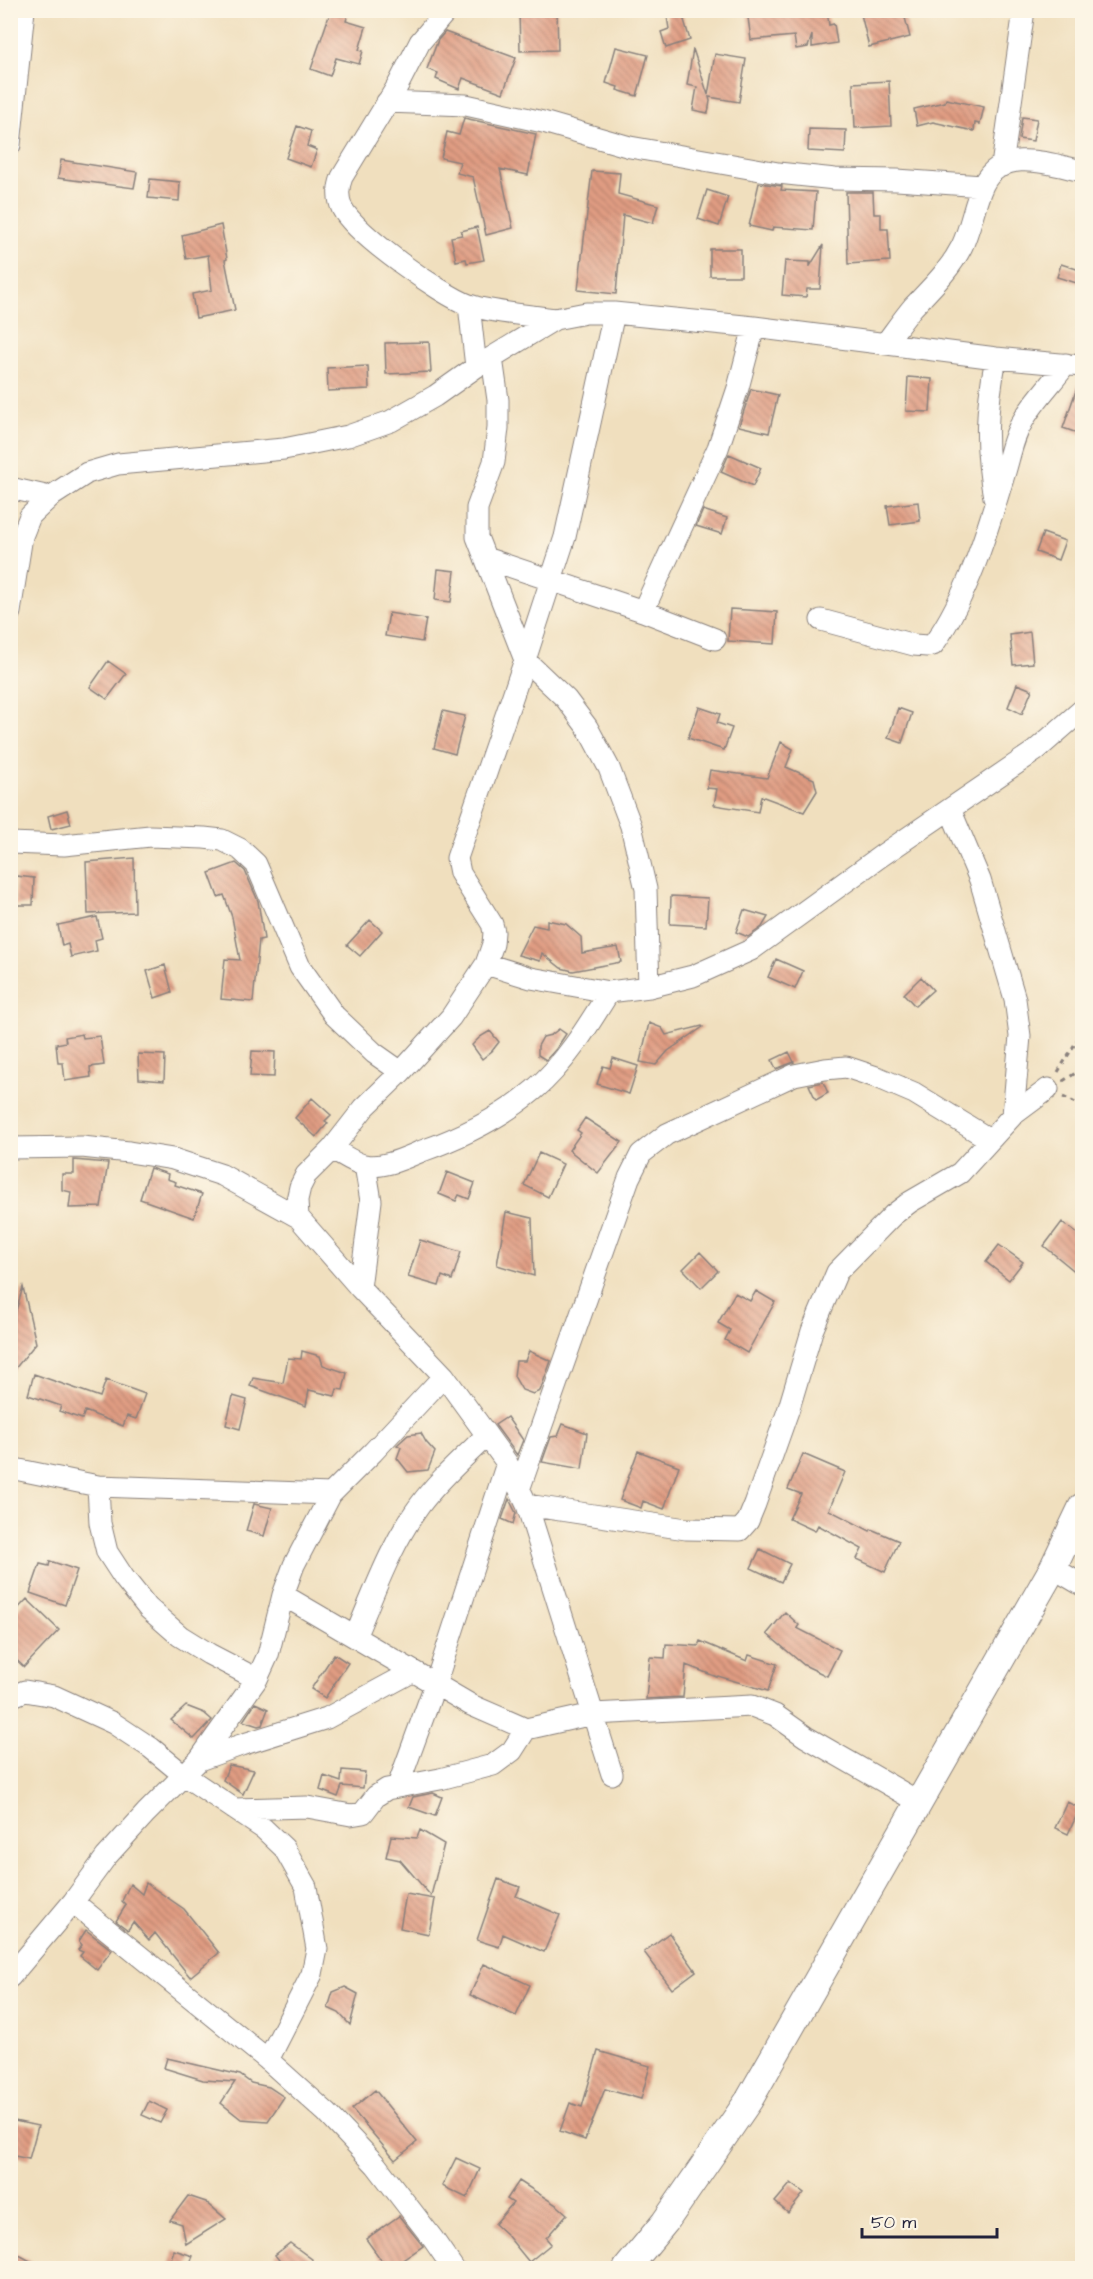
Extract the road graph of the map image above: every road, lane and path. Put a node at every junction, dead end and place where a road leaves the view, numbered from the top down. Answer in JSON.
{"nodes":[{"id":1,"x":24,"y":10,"type":"edge"},
{"id":2,"x":447,"y":10,"type":"edge"},
{"id":3,"x":1024,"y":10,"type":"edge"},
{"id":4,"x":387,"y":102,"type":"junction"},
{"id":5,"x":10,"y":145,"type":"edge"},
{"id":6,"x":1002,"y":166,"type":"junction"},
{"id":7,"x":1083,"y":171,"type":"edge"},
{"id":8,"x":982,"y":186,"type":"junction"},
{"id":9,"x":469,"y":305,"type":"junction"},
{"id":10,"x":614,"y":313,"type":"junction"},
{"id":11,"x":555,"y":319,"type":"junction"},
{"id":12,"x":754,"y":327,"type":"junction"},
{"id":13,"x":885,"y":344,"type":"junction"},
{"id":14,"x":996,"y":358,"type":"junction"},
{"id":15,"x":484,"y":362,"type":"junction"},
{"id":16,"x":1074,"y":365,"type":"edge"},
{"id":17,"x":13,"y":485,"type":"edge"},
{"id":18,"x":50,"y":497,"type":"junction"},
{"id":19,"x":995,"y":502,"type":"junction"},
{"id":20,"x":485,"y":558,"type":"junction"},
{"id":21,"x":551,"y":579,"type":"junction"},
{"id":22,"x":643,"y":611,"type":"junction"},
{"id":23,"x":10,"y":612,"type":"edge"},
{"id":24,"x":821,"y":621,"type":"dead end"},
{"id":25,"x":715,"y":639,"type":"dead end"},
{"id":26,"x":525,"y":660,"type":"junction"},
{"id":27,"x":1083,"y":711,"type":"edge"},
{"id":28,"x":950,"y":809,"type":"junction"},
{"id":29,"x":10,"y":843,"type":"edge"},
{"id":30,"x":486,"y":964,"type":"junction"},
{"id":31,"x":649,"y":987,"type":"junction"},
{"id":32,"x":609,"y":992,"type":"junction"},
{"id":33,"x":1083,"y":1032,"type":"edge"},
{"id":34,"x":401,"y":1072,"type":"junction"},
{"id":35,"x":1048,"y":1089,"type":"joint"},
{"id":36,"x":1013,"y":1115,"type":"junction"},
{"id":37,"x":989,"y":1139,"type":"junction"},
{"id":38,"x":10,"y":1148,"type":"edge"},
{"id":39,"x":332,"y":1149,"type":"junction"},
{"id":40,"x":365,"y":1165,"type":"junction"},
{"id":41,"x":298,"y":1217,"type":"junction"},
{"id":42,"x":360,"y":1288,"type":"junction"},
{"id":43,"x":444,"y":1376,"type":"junction"},
{"id":44,"x":488,"y":1436,"type":"junction"},
{"id":45,"x":507,"y":1463,"type":"junction"},
{"id":46,"x":10,"y":1468,"type":"edge"},
{"id":47,"x":98,"y":1486,"type":"junction"},
{"id":48,"x":330,"y":1494,"type":"junction"},
{"id":49,"x":524,"y":1496,"type":"junction"},
{"id":50,"x":1083,"y":1507,"type":"edge"},
{"id":51,"x":1053,"y":1568,"type":"junction"},
{"id":52,"x":1083,"y":1585,"type":"edge"},
{"id":53,"x":283,"y":1595,"type":"junction"},
{"id":54,"x":355,"y":1638,"type":"junction"},
{"id":55,"x":412,"y":1672,"type":"junction"},
{"id":56,"x":257,"y":1679,"type":"junction"},
{"id":57,"x":435,"y":1685,"type":"junction"},
{"id":58,"x":10,"y":1697,"type":"edge"},
{"id":59,"x":593,"y":1714,"type":"junction"},
{"id":60,"x":526,"y":1729,"type":"junction"},
{"id":61,"x":200,"y":1760,"type":"junction"},
{"id":62,"x":612,"y":1774,"type":"dead end"},
{"id":63,"x":185,"y":1776,"type":"junction"},
{"id":64,"x":398,"y":1786,"type":"junction"},
{"id":65,"x":919,"y":1802,"type":"junction"},
{"id":66,"x":234,"y":1809,"type":"junction"},
{"id":67,"x":73,"y":1902,"type":"junction"},
{"id":68,"x":10,"y":1977,"type":"edge"},
{"id":69,"x":268,"y":2060,"type":"junction"},
{"id":70,"x":453,"y":2268,"type":"edge"},
{"id":71,"x":627,"y":2268,"type":"edge"}],
"edges":[{"from":1,"to":5,"type":"street"},
{"from":2,"to":4,"type":"street"},
{"from":3,"to":6,"type":"street"},
{"from":4,"to":8,"type":"street"},
{"from":4,"to":9,"type":"street"},
{"from":6,"to":7,"type":"street"},
{"from":6,"to":8,"type":"street"},
{"from":8,"to":13,"type":"street"},
{"from":9,"to":11,"type":"street"},
{"from":9,"to":15,"type":"street"},
{"from":10,"to":11,"type":"street"},
{"from":10,"to":12,"type":"street"},
{"from":10,"to":21,"type":"street"},
{"from":11,"to":15,"type":"street"},
{"from":12,"to":13,"type":"street"},
{"from":12,"to":22,"type":"street"},
{"from":13,"to":14,"type":"street"},
{"from":14,"to":16,"type":"street"},
{"from":14,"to":19,"type":"street"},
{"from":15,"to":18,"type":"street"},
{"from":15,"to":20,"type":"street"},
{"from":16,"to":19,"type":"street"},
{"from":17,"to":18,"type":"street"},
{"from":18,"to":23,"type":"street"},
{"from":19,"to":24,"type":"street"},
{"from":20,"to":21,"type":"street"},
{"from":20,"to":26,"type":"street"},
{"from":21,"to":22,"type":"street"},
{"from":21,"to":26,"type":"street"},
{"from":22,"to":25,"type":"street"},
{"from":26,"to":30,"type":"street"},
{"from":26,"to":31,"type":"street"},
{"from":27,"to":28,"type":"street"},
{"from":28,"to":31,"type":"street"},
{"from":28,"to":36,"type":"street"},
{"from":29,"to":34,"type":"street"},
{"from":30,"to":32,"type":"street"},
{"from":30,"to":34,"type":"street"},
{"from":31,"to":32,"type":"street"},
{"from":32,"to":40,"type":"street"},
{"from":33,"to":35,"type":"path"},
{"from":34,"to":39,"type":"street"},
{"from":35,"to":36,"type":"street"},
{"from":36,"to":37,"type":"street"},
{"from":37,"to":49,"type":"street"},
{"from":37,"to":49,"type":"street"},
{"from":38,"to":41,"type":"street"},
{"from":39,"to":40,"type":"street"},
{"from":39,"to":41,"type":"street"},
{"from":40,"to":42,"type":"street"},
{"from":41,"to":42,"type":"street"},
{"from":42,"to":43,"type":"street"},
{"from":43,"to":44,"type":"street"},
{"from":43,"to":48,"type":"street"},
{"from":44,"to":45,"type":"street"},
{"from":44,"to":54,"type":"street"},
{"from":45,"to":49,"type":"street"},
{"from":45,"to":57,"type":"street"},
{"from":46,"to":47,"type":"street"},
{"from":47,"to":48,"type":"street"},
{"from":47,"to":56,"type":"street"},
{"from":48,"to":53,"type":"street"},
{"from":49,"to":59,"type":"street"},
{"from":50,"to":51,"type":"street"},
{"from":51,"to":52,"type":"street"},
{"from":51,"to":65,"type":"street"},
{"from":53,"to":54,"type":"street"},
{"from":53,"to":56,"type":"street"},
{"from":54,"to":55,"type":"street"},
{"from":55,"to":57,"type":"street"},
{"from":55,"to":61,"type":"street"},
{"from":56,"to":61,"type":"street"},
{"from":57,"to":60,"type":"street"},
{"from":57,"to":64,"type":"street"},
{"from":58,"to":63,"type":"street"},
{"from":59,"to":60,"type":"street"},
{"from":59,"to":62,"type":"street"},
{"from":59,"to":65,"type":"street"},
{"from":60,"to":64,"type":"street"},
{"from":61,"to":63,"type":"street"},
{"from":63,"to":66,"type":"street"},
{"from":63,"to":67,"type":"street"},
{"from":64,"to":66,"type":"street"},
{"from":65,"to":71,"type":"street"},
{"from":66,"to":69,"type":"street"},
{"from":67,"to":68,"type":"street"},
{"from":67,"to":69,"type":"street"},
{"from":69,"to":70,"type":"street"}]}
